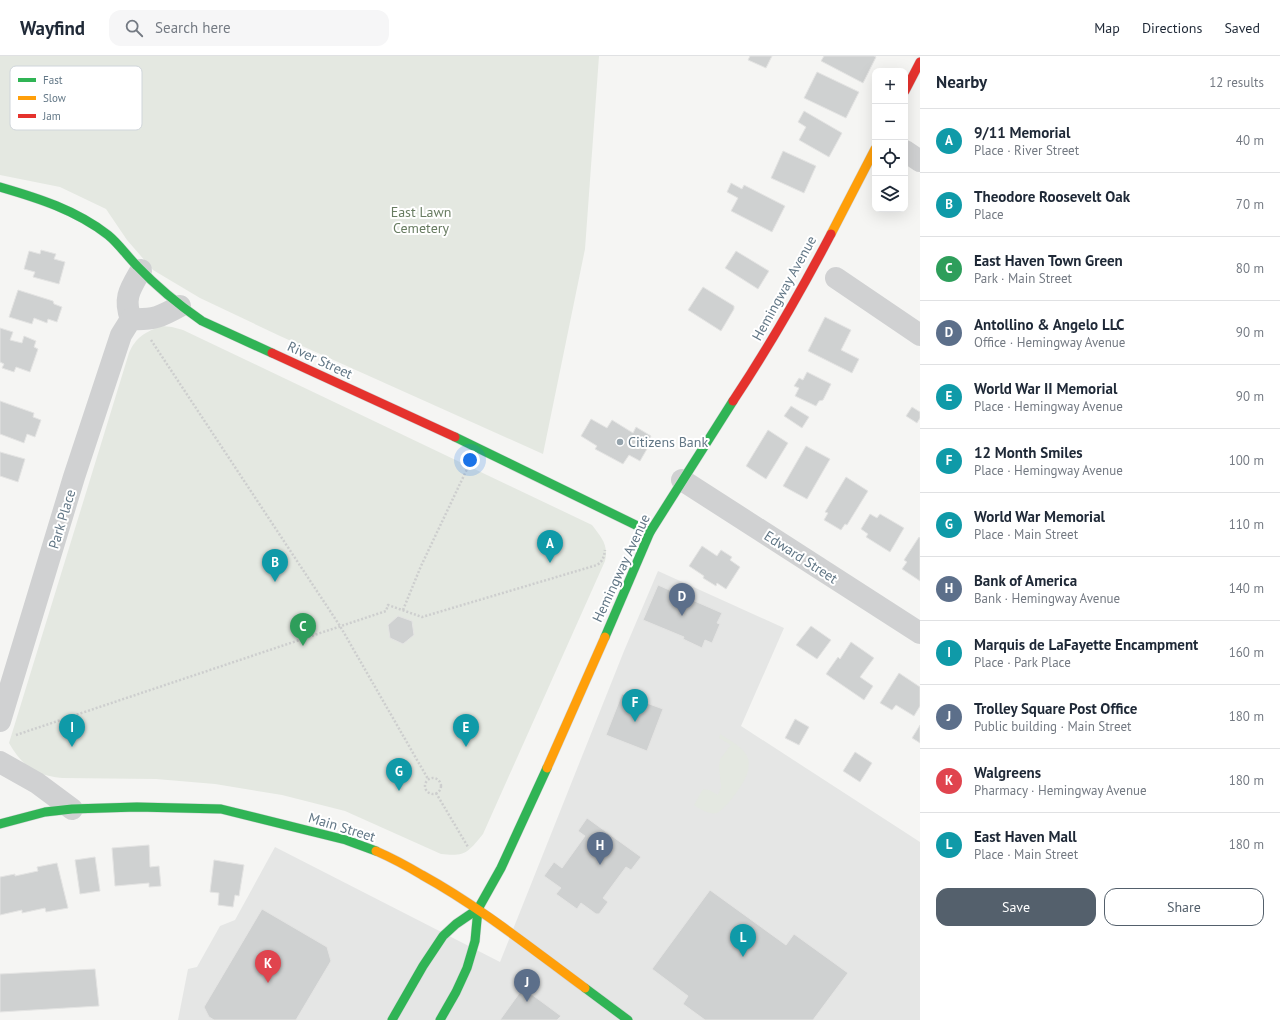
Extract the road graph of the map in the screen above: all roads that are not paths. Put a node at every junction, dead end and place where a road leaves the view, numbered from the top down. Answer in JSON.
{"nodes":[{"id":1,"x":920,"y":62,"type":"edge"},
{"id":2,"x":908,"y":85,"type":"edge"},
{"id":3,"x":908,"y":153,"type":"edge"},
{"id":4,"x":872,"y":155,"type":"edge"},
{"id":5,"x":920,"y":161,"type":"edge"},
{"id":6,"x":0,"y":187,"type":"edge"},
{"id":7,"x":140,"y":270,"type":"junction"},
{"id":8,"x":836,"y":278,"type":"dead end"},
{"id":9,"x":180,"y":306,"type":"junction"},
{"id":10,"x":131,"y":319,"type":"junction"},
{"id":11,"x":920,"y":335,"type":"edge"},
{"id":12,"x":682,"y":480,"type":"junction"},
{"id":13,"x":650,"y":532,"type":"junction"},
{"id":14,"x":920,"y":633,"type":"edge"},
{"id":15,"x":6,"y":729,"type":"edge"},
{"id":16,"x":0,"y":762,"type":"edge"},
{"id":17,"x":72,"y":809,"type":"junction"},
{"id":18,"x":0,"y":824,"type":"edge"},
{"id":19,"x":478,"y":909,"type":"junction"},
{"id":20,"x":392,"y":1020,"type":"edge"},
{"id":21,"x":440,"y":1020,"type":"edge"},
{"id":22,"x":628,"y":1020,"type":"edge"}],
"edges":[{"from":1,"to":2,"type":"main road"},
{"from":3,"to":5,"type":"street"},
{"from":4,"to":12,"type":"main road","name":"Hemingway Avenue"},
{"from":6,"to":7,"type":"main road","name":"River Street"},
{"from":7,"to":9,"type":"main road","name":"River Street"},
{"from":7,"to":10,"type":"street"},
{"from":8,"to":11,"type":"street"},
{"from":9,"to":10,"type":"street"},
{"from":9,"to":13,"type":"main road","name":"River Street"},
{"from":10,"to":15,"type":"street","name":"Park Place"},
{"from":12,"to":13,"type":"main road","name":"Hemingway Avenue"},
{"from":12,"to":14,"type":"street","name":"Edward Street"},
{"from":13,"to":19,"type":"main road","name":"Hemingway Avenue"},
{"from":16,"to":17,"type":"street"},
{"from":17,"to":18,"type":"main road","name":"Main Street"},
{"from":17,"to":19,"type":"main road","name":"Main Street"},
{"from":19,"to":20,"type":"main road","name":"Hemingway Avenue"},
{"from":19,"to":21,"type":"main road","name":"Hemingway Avenue"},
{"from":19,"to":22,"type":"main road","name":"Main Street"}]}
